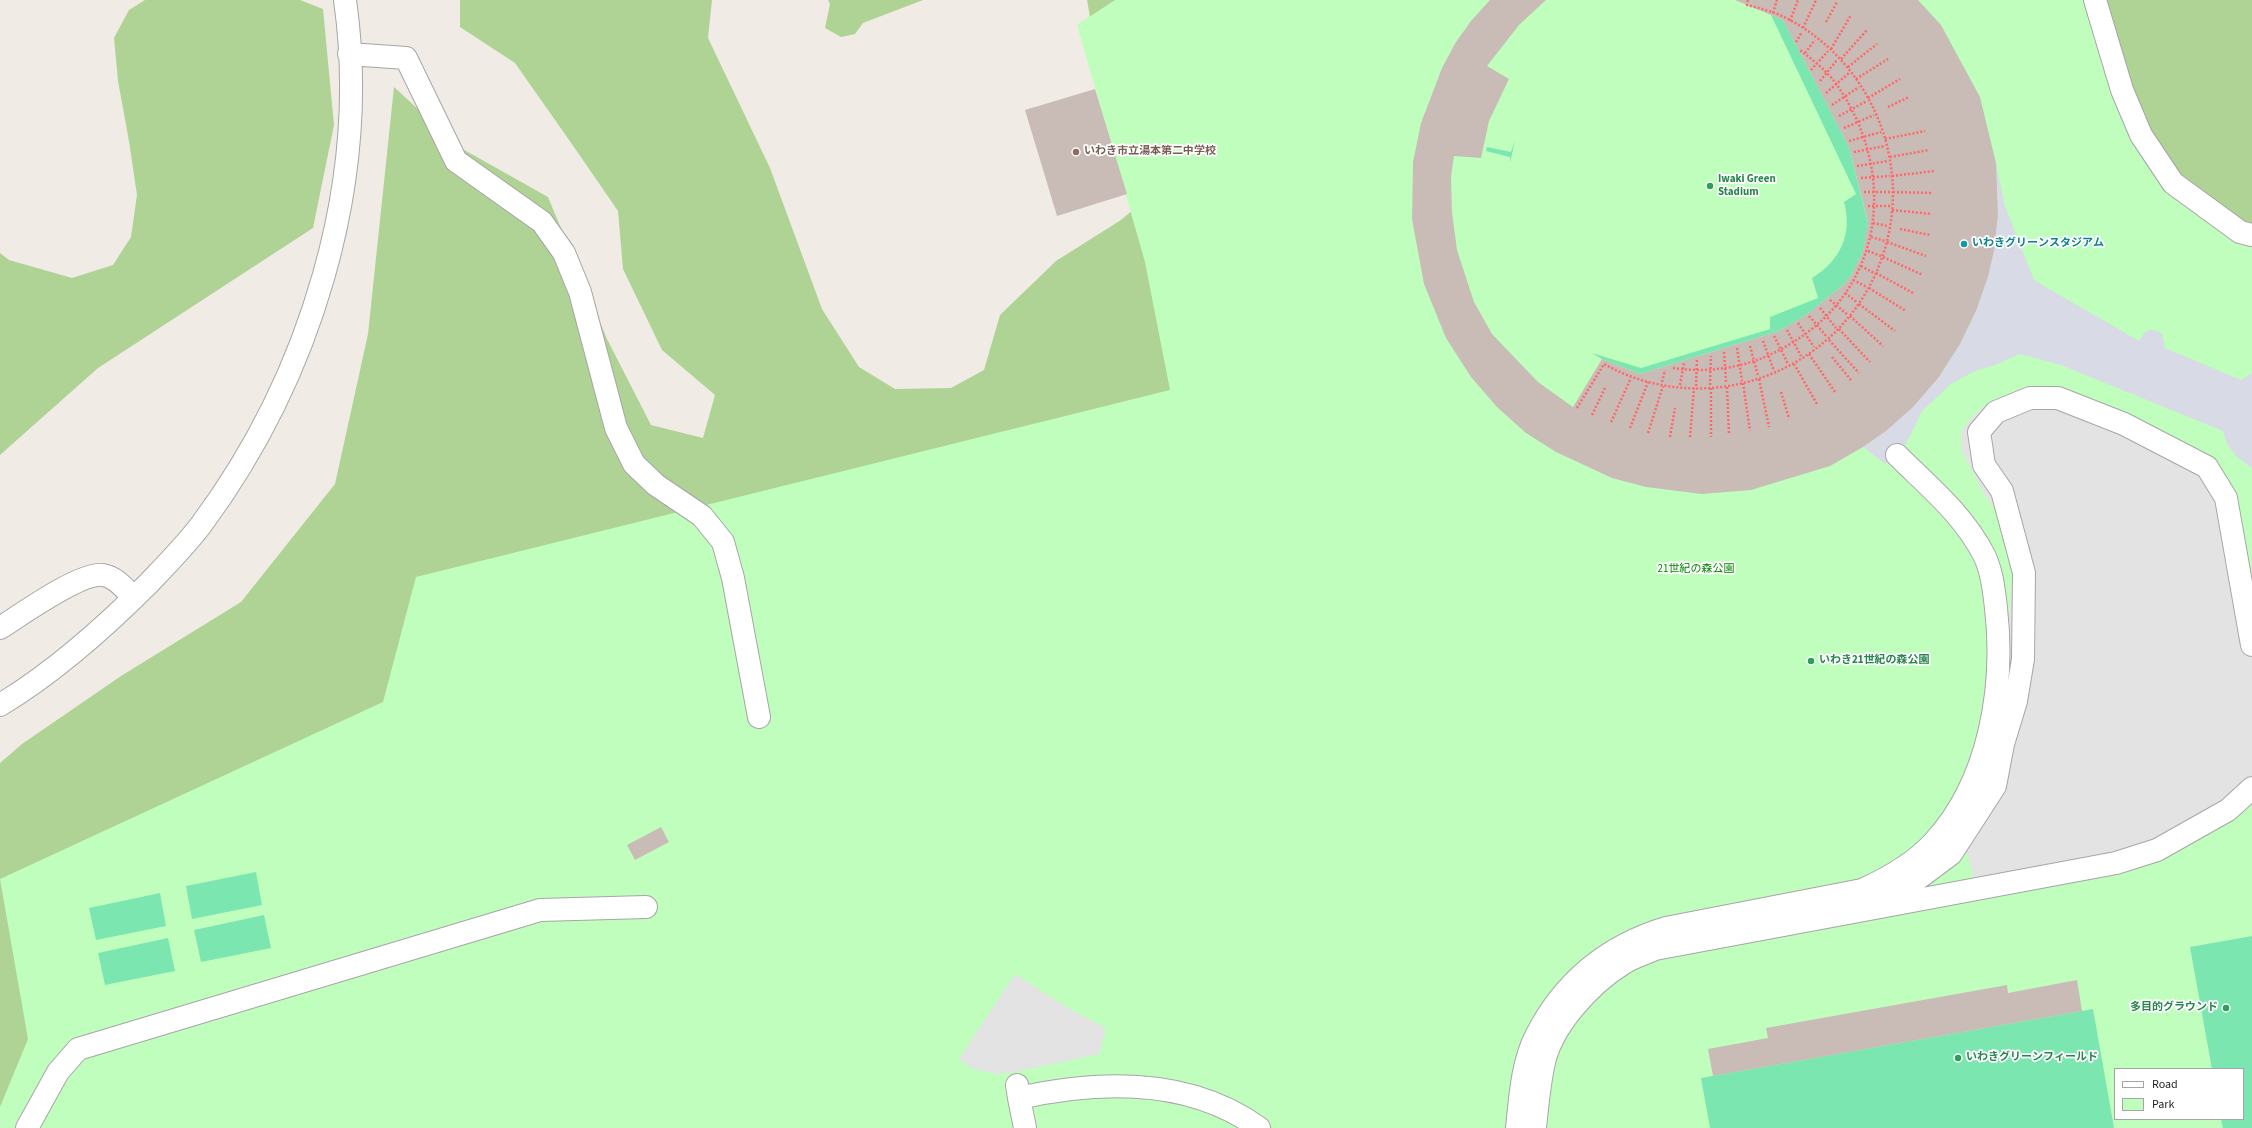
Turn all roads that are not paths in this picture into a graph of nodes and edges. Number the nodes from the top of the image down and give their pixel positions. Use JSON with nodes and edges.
{"nodes":[{"id":1,"x":345,"y":0,"type":"edge"},
{"id":2,"x":2095,"y":0,"type":"edge"},
{"id":3,"x":349,"y":54,"type":"junction"},
{"id":4,"x":2252,"y":235,"type":"edge"},
{"id":5,"x":1897,"y":455,"type":"dead end"},
{"id":6,"x":2246,"y":582,"type":"edge"},
{"id":7,"x":134,"y":598,"type":"junction"},
{"id":8,"x":0,"y":628,"type":"edge"},
{"id":9,"x":2252,"y":645,"type":"edge"},
{"id":10,"x":0,"y":705,"type":"edge"},
{"id":11,"x":759,"y":717,"type":"dead end"},
{"id":12,"x":2252,"y":788,"type":"edge"},
{"id":13,"x":646,"y":907,"type":"dead end"},
{"id":14,"x":1843,"y":912,"type":"junction"},
{"id":15,"x":27,"y":1128,"type":"edge"},
{"id":16,"x":1025,"y":1128,"type":"edge"},
{"id":17,"x":1259,"y":1128,"type":"edge"},
{"id":18,"x":1517,"y":1128,"type":"edge"},
{"id":19,"x":1535,"y":1128,"type":"edge"}],
"edges":[{"from":1,"to":3,"type":"street"},
{"from":2,"to":4,"type":"street"},
{"from":3,"to":7,"type":"street"},
{"from":3,"to":11,"type":"street"},
{"from":5,"to":18,"type":"street"},
{"from":6,"to":9,"type":"street"},
{"from":6,"to":14,"type":"street"},
{"from":7,"to":8,"type":"street"},
{"from":7,"to":10,"type":"street"},
{"from":12,"to":14,"type":"street"},
{"from":13,"to":15,"type":"street"},
{"from":14,"to":19,"type":"street"},
{"from":16,"to":17,"type":"street"}]}
